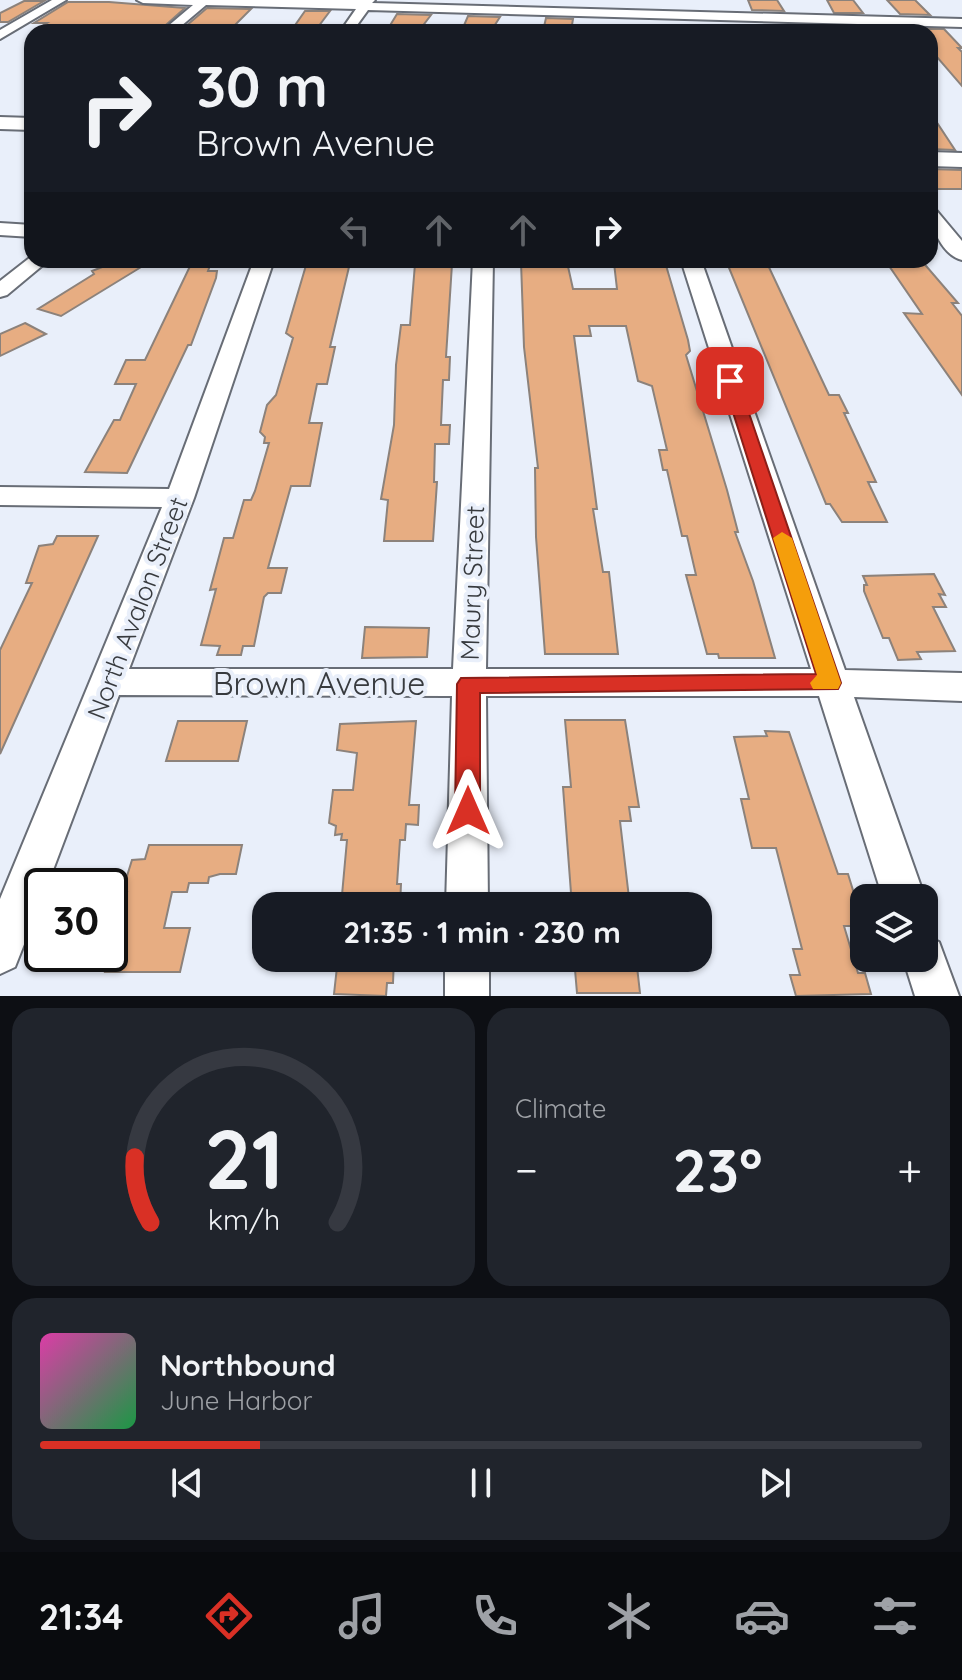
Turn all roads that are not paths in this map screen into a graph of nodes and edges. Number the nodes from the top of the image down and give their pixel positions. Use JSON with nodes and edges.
{"nodes":[{"id":1,"x":60,"y":0,"type":"edge"},
{"id":2,"x":143,"y":0,"type":"edge"},
{"id":3,"x":663,"y":0,"type":"edge"},
{"id":4,"x":798,"y":0,"type":"edge"},
{"id":5,"x":204,"y":1,"type":"edge"},
{"id":6,"x":366,"y":3,"type":"edge"},
{"id":7,"x":942,"y":8,"type":"dead end"},
{"id":8,"x":519,"y":11,"type":"edge"},
{"id":9,"x":666,"y":15,"type":"junction"},
{"id":10,"x":808,"y":19,"type":"junction"},
{"id":11,"x":177,"y":24,"type":"edge"},
{"id":12,"x":352,"y":24,"type":"edge"},
{"id":13,"x":667,"y":24,"type":"edge"},
{"id":14,"x":811,"y":24,"type":"edge"},
{"id":15,"x":960,"y":24,"type":"edge"},
{"id":16,"x":0,"y":35,"type":"edge"},
{"id":17,"x":0,"y":123,"type":"edge"},
{"id":18,"x":24,"y":124,"type":"edge"},
{"id":19,"x":938,"y":159,"type":"edge"},
{"id":20,"x":962,"y":160,"type":"edge"},
{"id":21,"x":938,"y":224,"type":"edge"},
{"id":22,"x":0,"y":229,"type":"edge"},
{"id":23,"x":24,"y":230,"type":"edge"},
{"id":24,"x":962,"y":254,"type":"edge"},
{"id":25,"x":29,"y":268,"type":"edge"},
{"id":26,"x":261,"y":268,"type":"edge"},
{"id":27,"x":483,"y":268,"type":"edge"},
{"id":28,"x":694,"y":268,"type":"edge"},
{"id":29,"x":0,"y":291,"type":"edge"},
{"id":30,"x":0,"y":496,"type":"edge"},
{"id":31,"x":180,"y":498,"type":"junction"},
{"id":32,"x":109,"y":682,"type":"junction"},
{"id":33,"x":830,"y":683,"type":"junction"},
{"id":34,"x":469,"y":684,"type":"junction"},
{"id":35,"x":962,"y":687,"type":"edge"},
{"id":36,"x":899,"y":884,"type":"edge"},
{"id":37,"x":467,"y":892,"type":"edge"},
{"id":38,"x":0,"y":952,"type":"edge"},
{"id":39,"x":467,"y":972,"type":"edge"},
{"id":40,"x":929,"y":972,"type":"edge"},
{"id":41,"x":467,"y":996,"type":"edge"},
{"id":42,"x":937,"y":996,"type":"edge"}],
"edges":[{"from":1,"to":16,"type":"street"},
{"from":2,"to":5,"type":"street"},
{"from":3,"to":9,"type":"street"},
{"from":4,"to":10,"type":"street"},
{"from":5,"to":6,"type":"street"},
{"from":5,"to":11,"type":"street"},
{"from":6,"to":8,"type":"street"},
{"from":6,"to":12,"type":"street"},
{"from":7,"to":15,"type":"street"},
{"from":8,"to":9,"type":"street"},
{"from":9,"to":10,"type":"street"},
{"from":9,"to":13,"type":"street"},
{"from":10,"to":14,"type":"street"},
{"from":10,"to":15,"type":"street"},
{"from":17,"to":18,"type":"street"},
{"from":19,"to":20,"type":"street"},
{"from":21,"to":24,"type":"street"},
{"from":22,"to":23,"type":"street"},
{"from":25,"to":29,"type":"street"},
{"from":26,"to":31,"type":"street","name":"North Avalon Street"},
{"from":27,"to":34,"type":"street","name":"Maury Street"},
{"from":28,"to":33,"type":"street"},
{"from":30,"to":31,"type":"street"},
{"from":31,"to":32,"type":"street","name":"North Avalon Street"},
{"from":32,"to":34,"type":"street","name":"Brown Avenue"},
{"from":32,"to":38,"type":"street","name":"North Avalon Street"},
{"from":33,"to":34,"type":"street","name":"Brown Avenue"},
{"from":33,"to":35,"type":"street","name":"Brown Avenue"},
{"from":33,"to":36,"type":"street"},
{"from":34,"to":37,"type":"street","name":"Maury Street"},
{"from":39,"to":41,"type":"street"},
{"from":40,"to":42,"type":"street"}]}
